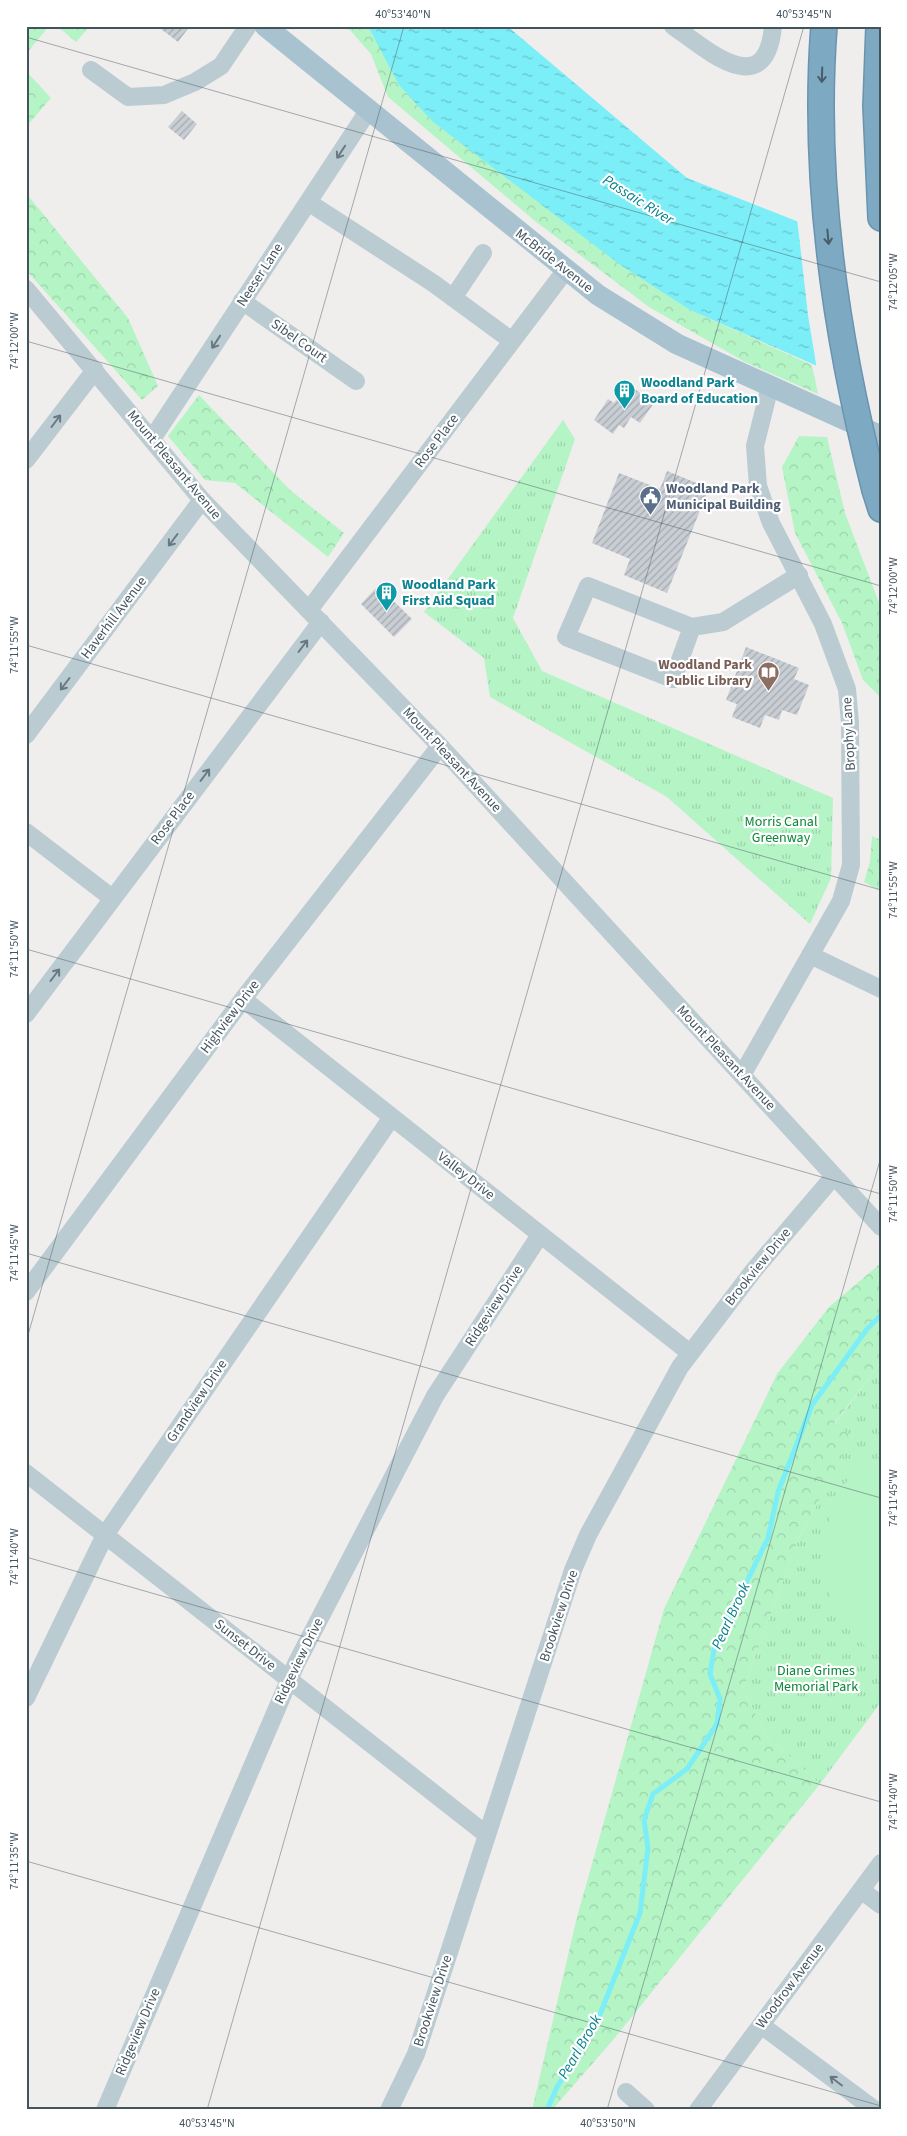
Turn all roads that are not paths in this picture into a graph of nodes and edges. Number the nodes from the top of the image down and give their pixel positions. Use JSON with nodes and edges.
{"nodes":[{"id":1,"x":248,"y":26,"type":"edge"},
{"id":2,"x":265,"y":26,"type":"edge"},
{"id":3,"x":673,"y":26,"type":"edge"},
{"id":4,"x":773,"y":26,"type":"edge"},
{"id":5,"x":824,"y":26,"type":"edge"},
{"id":6,"x":879,"y":26,"type":"edge"},
{"id":7,"x":91,"y":70,"type":"dead end"},
{"id":8,"x":368,"y":111,"type":"junction"},
{"id":9,"x":308,"y":202,"type":"junction"},
{"id":10,"x":881,"y":218,"type":"edge"},
{"id":11,"x":484,"y":254,"type":"dead end"},
{"id":12,"x":565,"y":271,"type":"junction"},
{"id":13,"x":26,"y":289,"type":"edge"},
{"id":14,"x":453,"y":298,"type":"junction"},
{"id":15,"x":242,"y":301,"type":"junction"},
{"id":16,"x":512,"y":341,"type":"junction"},
{"id":17,"x":95,"y":370,"type":"junction"},
{"id":18,"x":356,"y":381,"type":"dead end"},
{"id":19,"x":770,"y":386,"type":"junction"},
{"id":20,"x":881,"y":436,"type":"edge"},
{"id":21,"x":152,"y":439,"type":"junction"},
{"id":22,"x":26,"y":460,"type":"edge"},
{"id":23,"x":202,"y":500,"type":"junction"},
{"id":24,"x":878,"y":500,"type":"edge"},
{"id":25,"x":799,"y":575,"type":"junction"},
{"id":26,"x":315,"y":616,"type":"junction"},
{"id":27,"x":692,"y":627,"type":"junction"},
{"id":28,"x":26,"y":735,"type":"edge"},
{"id":29,"x":440,"y":746,"type":"junction"},
{"id":30,"x":26,"y":832,"type":"edge"},
{"id":31,"x":112,"y":898,"type":"junction"},
{"id":32,"x":810,"y":955,"type":"junction"},
{"id":33,"x":881,"y":989,"type":"edge"},
{"id":34,"x":243,"y":999,"type":"junction"},
{"id":35,"x":26,"y":1014,"type":"edge"},
{"id":36,"x":742,"y":1076,"type":"junction"},
{"id":37,"x":392,"y":1118,"type":"junction"},
{"id":38,"x":834,"y":1176,"type":"junction"},
{"id":39,"x":881,"y":1227,"type":"edge"},
{"id":40,"x":540,"y":1235,"type":"junction"},
{"id":41,"x":26,"y":1292,"type":"edge"},
{"id":42,"x":690,"y":1353,"type":"junction"},
{"id":43,"x":26,"y":1473,"type":"edge"},
{"id":44,"x":105,"y":1535,"type":"junction"},
{"id":45,"x":289,"y":1680,"type":"junction"},
{"id":46,"x":26,"y":1698,"type":"edge"},
{"id":47,"x":487,"y":1835,"type":"junction"},
{"id":48,"x":881,"y":1862,"type":"edge"},
{"id":49,"x":861,"y":1890,"type":"junction"},
{"id":50,"x":881,"y":1905,"type":"edge"},
{"id":51,"x":761,"y":2025,"type":"junction"},
{"id":52,"x":626,"y":2092,"type":"dead end"},
{"id":53,"x":105,"y":2110,"type":"edge"},
{"id":54,"x":389,"y":2110,"type":"edge"},
{"id":55,"x":646,"y":2110,"type":"edge"},
{"id":56,"x":698,"y":2110,"type":"edge"},
{"id":57,"x":875,"y":2110,"type":"edge"}],
"edges":[{"from":1,"to":7,"type":"street"},
{"from":2,"to":8,"type":"main road","name":"McBride Avenue"},
{"from":3,"to":4,"type":"street"},
{"from":5,"to":24,"type":"highway","one_way":true,"bridge":true},
{"from":6,"to":10,"type":"highway"},
{"from":8,"to":9,"type":"street","name":"Neeser Lane","one_way":true},
{"from":8,"to":12,"type":"main road","name":"McBride Avenue"},
{"from":9,"to":14,"type":"street"},
{"from":9,"to":15,"type":"street","name":"Neeser Lane"},
{"from":11,"to":14,"type":"street"},
{"from":12,"to":16,"type":"street","name":"Rose Place"},
{"from":12,"to":19,"type":"main road","name":"McBride Avenue"},
{"from":13,"to":17,"type":"street","name":"Mount Pleasant Avenue"},
{"from":14,"to":16,"type":"street"},
{"from":15,"to":18,"type":"street","name":"Sibel Court"},
{"from":15,"to":21,"type":"street","name":"Neeser Lane","one_way":true},
{"from":16,"to":26,"type":"street","name":"Rose Place"},
{"from":17,"to":21,"type":"street","name":"Mount Pleasant Avenue"},
{"from":22,"to":17,"type":"street","one_way":true},
{"from":19,"to":20,"type":"main road","name":"McBride Avenue"},
{"from":19,"to":25,"type":"street","name":"Brophy Lane"},
{"from":21,"to":23,"type":"street","name":"Mount Pleasant Avenue"},
{"from":23,"to":26,"type":"street","name":"Mount Pleasant Avenue"},
{"from":23,"to":28,"type":"street","name":"Haverhill Avenue","one_way":true},
{"from":25,"to":27,"type":"street"},
{"from":25,"to":32,"type":"street","name":"Brophy Lane"},
{"from":26,"to":29,"type":"street","name":"Mount Pleasant Avenue"},
{"from":31,"to":26,"type":"street","name":"Rose Place","one_way":true},
{"from":27,"to":27,"type":"street"},
{"from":29,"to":34,"type":"street","name":"Highview Drive"},
{"from":29,"to":36,"type":"street","name":"Mount Pleasant Avenue"},
{"from":30,"to":31,"type":"street"},
{"from":35,"to":31,"type":"street","name":"Rose Place","one_way":true},
{"from":32,"to":33,"type":"street"},
{"from":32,"to":36,"type":"street","name":"Brophy Lane"},
{"from":34,"to":37,"type":"street","name":"Valley Drive"},
{"from":34,"to":41,"type":"street","name":"Highview Drive"},
{"from":36,"to":38,"type":"street","name":"Mount Pleasant Avenue"},
{"from":37,"to":40,"type":"street","name":"Valley Drive"},
{"from":37,"to":44,"type":"street","name":"Grandview Drive"},
{"from":38,"to":39,"type":"street","name":"Mount Pleasant Avenue"},
{"from":38,"to":42,"type":"street","name":"Brookview Drive"},
{"from":40,"to":42,"type":"street","name":"Valley Drive"},
{"from":40,"to":45,"type":"street","name":"Ridgeview Drive"},
{"from":42,"to":47,"type":"street","name":"Brookview Drive"},
{"from":43,"to":44,"type":"street","name":"Sunset Drive"},
{"from":44,"to":45,"type":"street","name":"Sunset Drive"},
{"from":44,"to":46,"type":"street","name":"Grandview Drive"},
{"from":45,"to":47,"type":"street","name":"Sunset Drive"},
{"from":45,"to":53,"type":"street","name":"Ridgeview Drive"},
{"from":47,"to":54,"type":"street","name":"Brookview Drive"},
{"from":48,"to":49,"type":"street","name":"Woodrow Avenue"},
{"from":49,"to":50,"type":"street"},
{"from":49,"to":51,"type":"street","name":"Woodrow Avenue"},
{"from":51,"to":56,"type":"street","name":"Woodrow Avenue"},
{"from":57,"to":51,"type":"street","one_way":true},
{"from":52,"to":55,"type":"street"}]}
